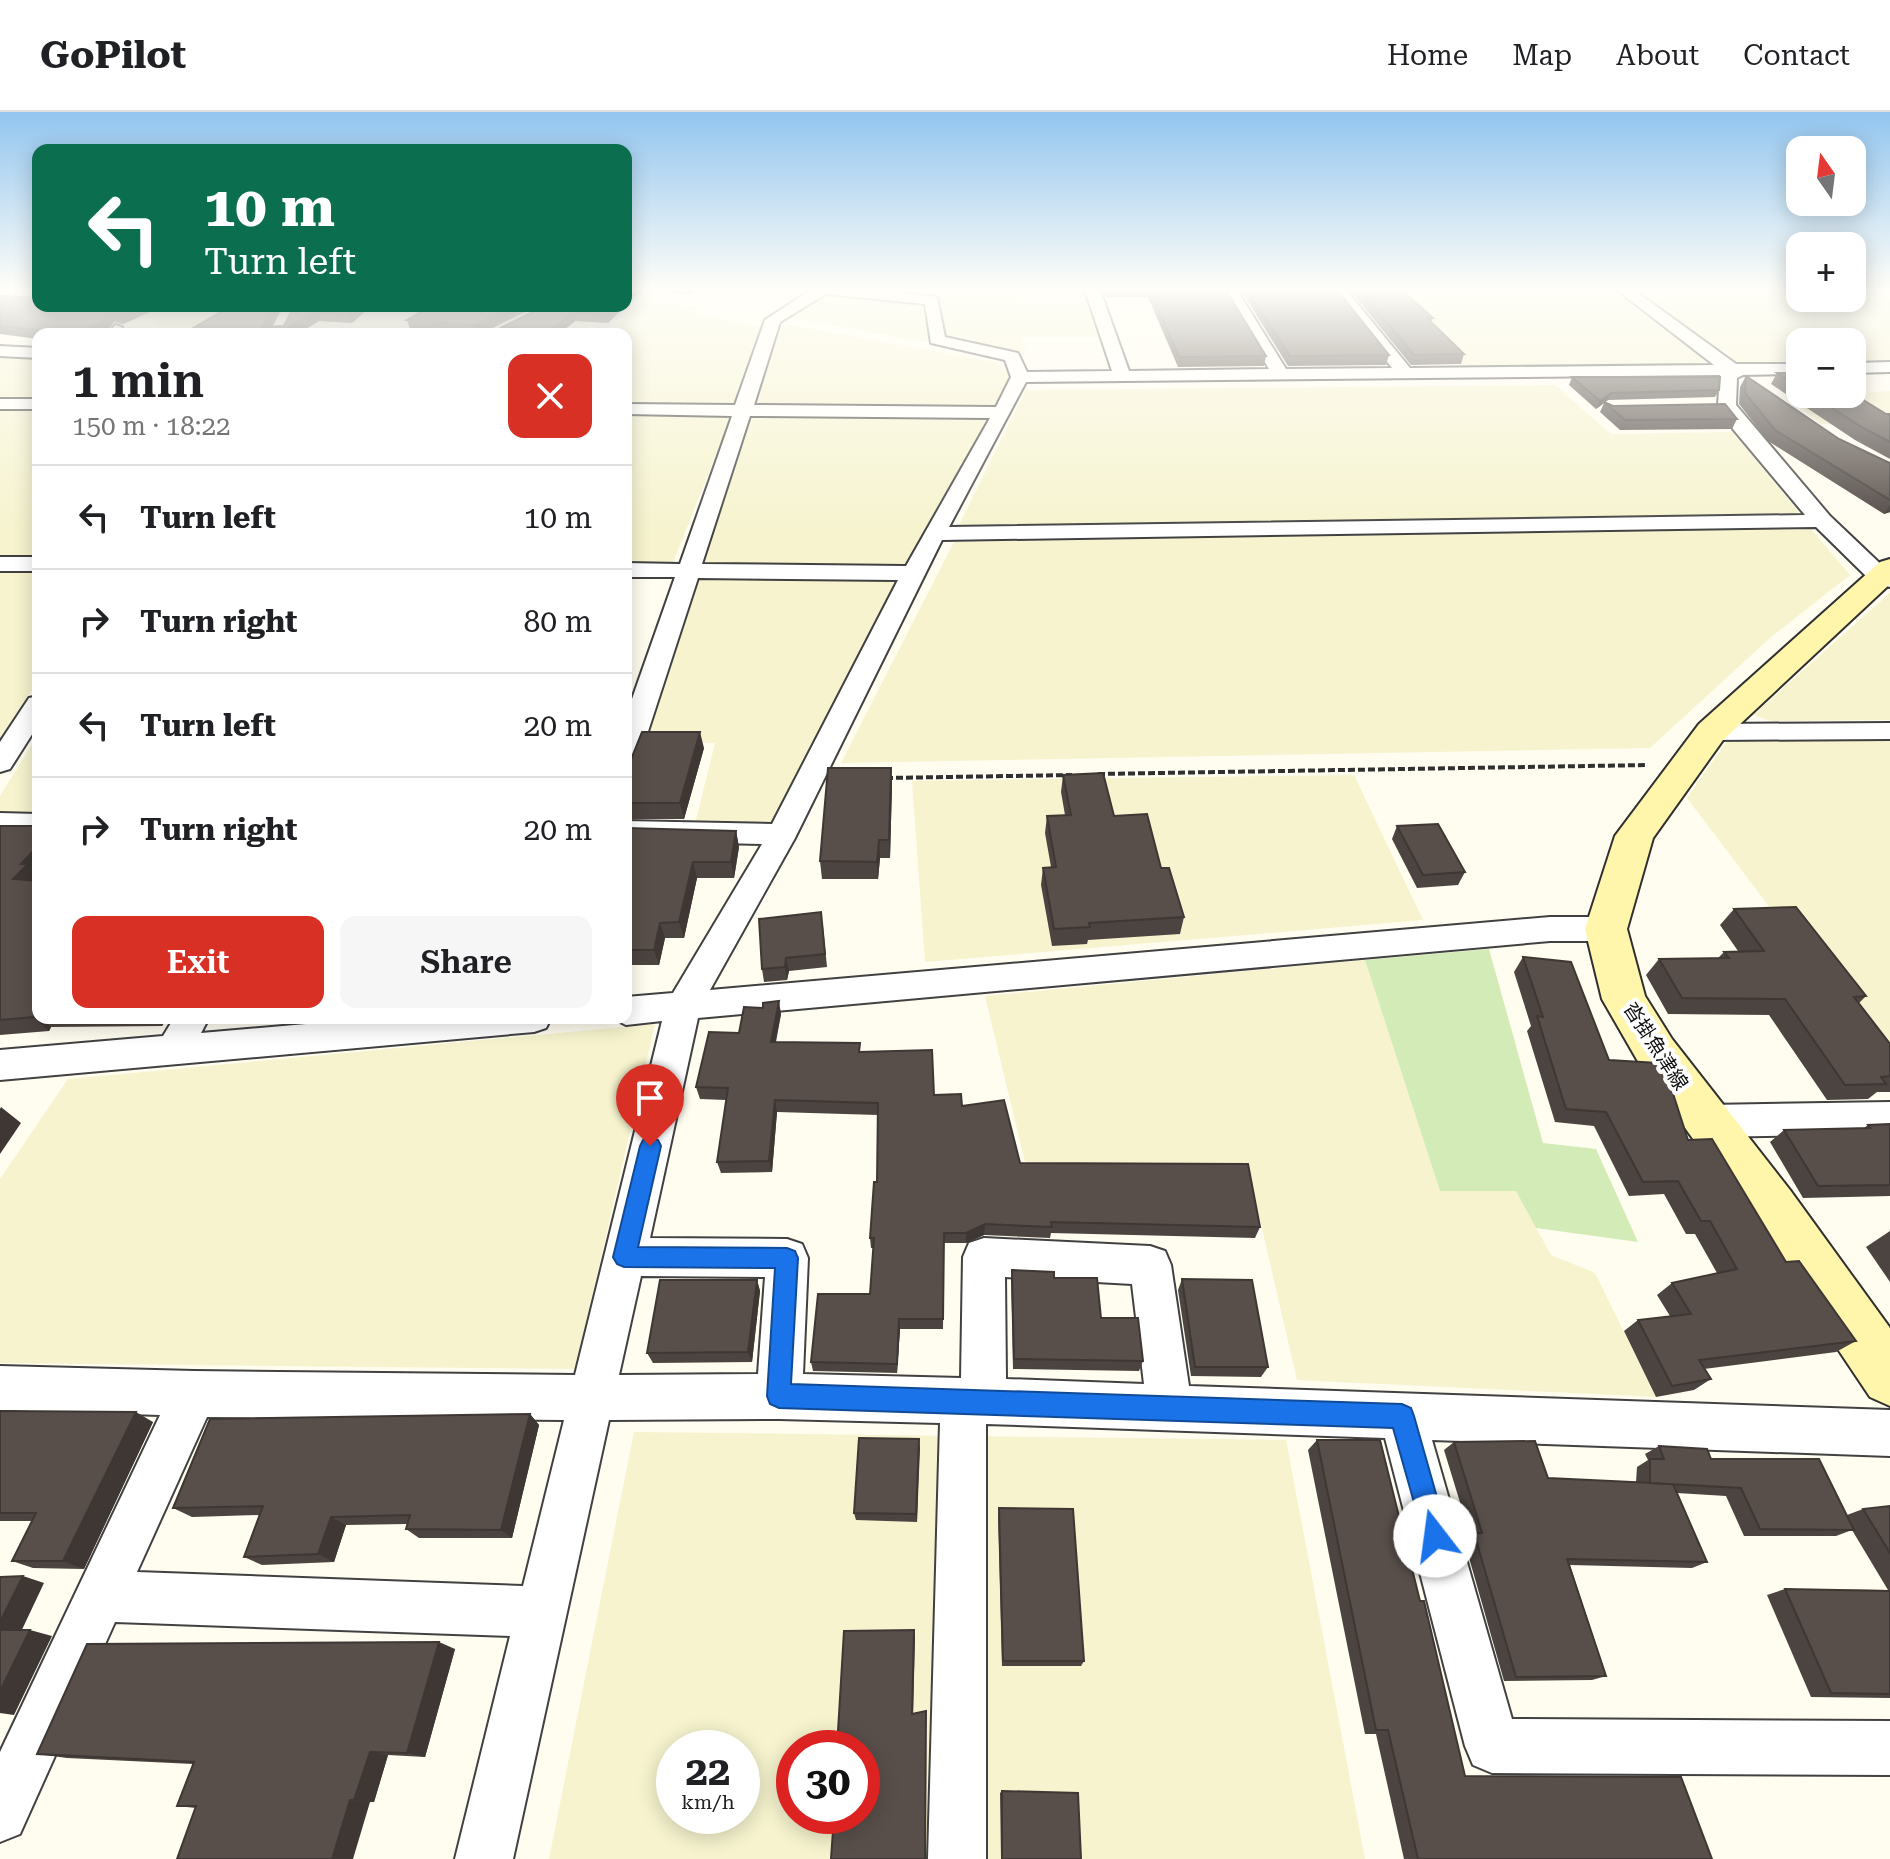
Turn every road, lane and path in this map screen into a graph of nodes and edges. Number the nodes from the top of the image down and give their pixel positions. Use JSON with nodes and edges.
{"nodes":[{"id":1,"x":756,"y":372,"type":"edge"},
{"id":2,"x":1018,"y":372,"type":"edge"},
{"id":3,"x":1121,"y":372,"type":"edge"},
{"id":4,"x":1279,"y":372,"type":"edge"},
{"id":5,"x":1404,"y":372,"type":"edge"},
{"id":6,"x":1606,"y":372,"type":"edge"},
{"id":7,"x":1729,"y":372,"type":"edge"},
{"id":8,"x":1732,"y":372,"type":"edge"},
{"id":9,"x":1406,"y":374,"type":"junction"},
{"id":10,"x":1282,"y":376,"type":"junction"},
{"id":11,"x":1020,"y":377,"type":"junction"},
{"id":12,"x":1123,"y":377,"type":"junction"},
{"id":13,"x":1767,"y":391,"type":"edge"},
{"id":14,"x":0,"y":404,"type":"edge"},
{"id":15,"x":32,"y":404,"type":"edge"},
{"id":16,"x":632,"y":409,"type":"edge"},
{"id":17,"x":743,"y":411,"type":"junction"},
{"id":18,"x":1002,"y":413,"type":"junction"},
{"id":19,"x":1822,"y":521,"type":"junction"},
{"id":20,"x":936,"y":534,"type":"junction"},
{"id":21,"x":0,"y":564,"type":"edge"},
{"id":22,"x":32,"y":564,"type":"edge"},
{"id":23,"x":632,"y":570,"type":"edge"},
{"id":24,"x":687,"y":571,"type":"junction"},
{"id":25,"x":913,"y":573,"type":"junction"},
{"id":26,"x":1887,"y":575,"type":"edge"},
{"id":27,"x":32,"y":713,"type":"edge"},
{"id":28,"x":1890,"y":731,"type":"edge"},
{"id":29,"x":1711,"y":732,"type":"junction"},
{"id":30,"x":632,"y":738,"type":"edge"},
{"id":31,"x":0,"y":763,"type":"edge"},
{"id":32,"x":1687,"y":764,"type":"junction"},
{"id":33,"x":1096,"y":774,"type":"edge"},
{"id":34,"x":1080,"y":775,"type":"edge"},
{"id":35,"x":873,"y":778,"type":"edge"},
{"id":36,"x":0,"y":823,"type":"edge"},
{"id":37,"x":32,"y":824,"type":"edge"},
{"id":38,"x":632,"y":831,"type":"edge"},
{"id":39,"x":781,"y":834,"type":"junction"},
{"id":40,"x":1606,"y":929,"type":"junction"},
{"id":41,"x":683,"y":1007,"type":"junction"},
{"id":42,"x":632,"y":1011,"type":"edge"},
{"id":43,"x":188,"y":1024,"type":"edge"},
{"id":44,"x":466,"y":1024,"type":"edge"},
{"id":45,"x":173,"y":1050,"type":"junction"},
{"id":46,"x":0,"y":1065,"type":"edge"},
{"id":47,"x":1890,"y":1118,"type":"edge"},
{"id":48,"x":1708,"y":1121,"type":"junction"},
{"id":49,"x":624,"y":1257,"type":"junction"},
{"id":50,"x":1890,"y":1377,"type":"edge"},
{"id":51,"x":0,"y":1388,"type":"edge"},
{"id":52,"x":194,"y":1394,"type":"junction"},
{"id":53,"x":779,"y":1396,"type":"junction"},
{"id":54,"x":591,"y":1398,"type":"junction"},
{"id":55,"x":973,"y":1402,"type":"junction"},
{"id":56,"x":1170,"y":1407,"type":"junction"},
{"id":57,"x":1402,"y":1416,"type":"junction"},
{"id":58,"x":1890,"y":1433,"type":"edge"},
{"id":59,"x":100,"y":1596,"type":"junction"},
{"id":60,"x":542,"y":1612,"type":"junction"},
{"id":61,"x":1890,"y":1748,"type":"edge"},
{"id":62,"x":0,"y":1814,"type":"edge"},
{"id":63,"x":484,"y":1859,"type":"edge"},
{"id":64,"x":957,"y":1859,"type":"edge"}],
"edges":[{"from":1,"to":17,"type":"street"},
{"from":2,"to":11,"type":"street"},
{"from":3,"to":12,"type":"street"},
{"from":4,"to":10,"type":"street"},
{"from":5,"to":9,"type":"street"},
{"from":6,"to":9,"type":"street"},
{"from":7,"to":19,"type":"street"},
{"from":8,"to":13,"type":"street"},
{"from":9,"to":10,"type":"street"},
{"from":10,"to":12,"type":"street"},
{"from":11,"to":12,"type":"street"},
{"from":11,"to":18,"type":"street"},
{"from":14,"to":15,"type":"street"},
{"from":16,"to":17,"type":"street"},
{"from":17,"to":18,"type":"street"},
{"from":17,"to":24,"type":"street"},
{"from":18,"to":20,"type":"street"},
{"from":19,"to":20,"type":"street"},
{"from":19,"to":26,"type":"street"},
{"from":20,"to":25,"type":"street"},
{"from":21,"to":22,"type":"street"},
{"from":23,"to":24,"type":"street"},
{"from":24,"to":25,"type":"street"},
{"from":24,"to":30,"type":"street"},
{"from":25,"to":39,"type":"street"},
{"from":26,"to":29,"type":"main road"},
{"from":27,"to":31,"type":"street"},
{"from":28,"to":29,"type":"street"},
{"from":29,"to":32,"type":"main road"},
{"from":32,"to":33,"type":"path"},
{"from":32,"to":40,"type":"main road"},
{"from":34,"to":35,"type":"path"},
{"from":36,"to":37,"type":"street"},
{"from":38,"to":39,"type":"street"},
{"from":39,"to":41,"type":"street"},
{"from":40,"to":41,"type":"street"},
{"from":40,"to":48,"type":"main road","name":"沓掛魚津線"},
{"from":41,"to":42,"type":"street"},
{"from":41,"to":49,"type":"street"},
{"from":43,"to":45,"type":"street"},
{"from":44,"to":45,"type":"street"},
{"from":45,"to":46,"type":"street"},
{"from":47,"to":48,"type":"street"},
{"from":48,"to":50,"type":"main road","name":"沓掛魚津線"},
{"from":49,"to":53,"type":"street"},
{"from":49,"to":54,"type":"street"},
{"from":51,"to":52,"type":"street"},
{"from":52,"to":54,"type":"street"},
{"from":52,"to":59,"type":"street"},
{"from":53,"to":54,"type":"street"},
{"from":53,"to":55,"type":"street"},
{"from":54,"to":60,"type":"street"},
{"from":55,"to":56,"type":"street"},
{"from":55,"to":56,"type":"street"},
{"from":55,"to":64,"type":"street"},
{"from":56,"to":57,"type":"street"},
{"from":57,"to":58,"type":"street"},
{"from":57,"to":61,"type":"street"},
{"from":59,"to":60,"type":"street"},
{"from":59,"to":62,"type":"street"},
{"from":60,"to":63,"type":"street"}]}
